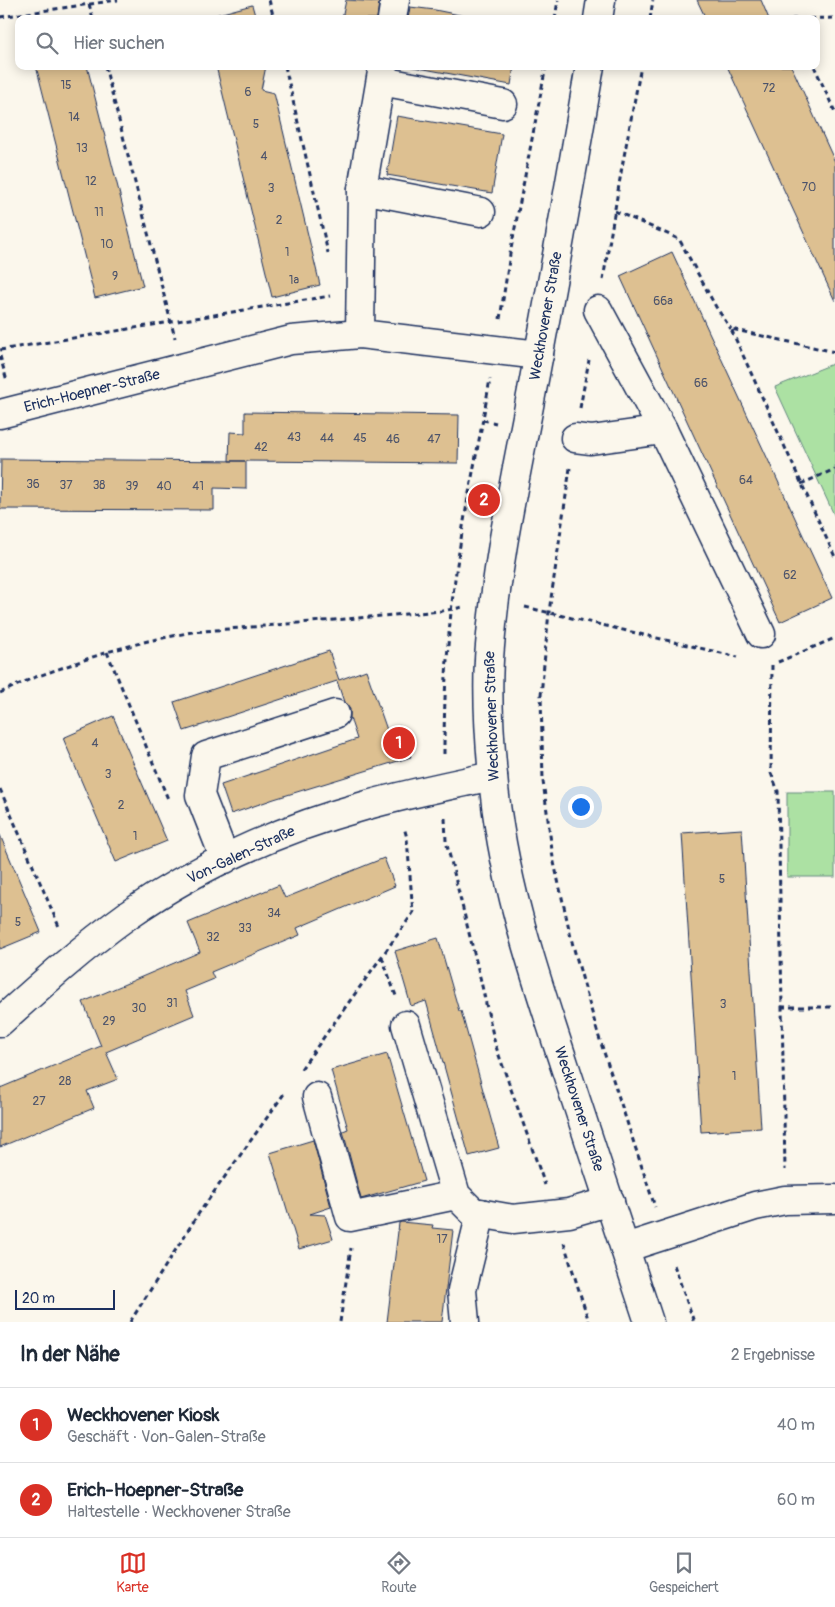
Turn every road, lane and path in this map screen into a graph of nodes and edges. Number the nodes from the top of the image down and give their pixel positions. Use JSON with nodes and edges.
{"nodes":[{"id":1,"x":118,"y":0,"type":"edge"},
{"id":2,"x":269,"y":0,"type":"edge"},
{"id":3,"x":395,"y":0,"type":"edge"},
{"id":4,"x":558,"y":0,"type":"edge"},
{"id":5,"x":601,"y":0,"type":"edge"},
{"id":6,"x":653,"y":0,"type":"edge"},
{"id":7,"x":89,"y":4,"type":"junction"},
{"id":8,"x":92,"y":15,"type":"edge"},
{"id":9,"x":273,"y":15,"type":"edge"},
{"id":10,"x":393,"y":15,"type":"edge"},
{"id":11,"x":556,"y":15,"type":"edge"},
{"id":12,"x":599,"y":15,"type":"edge"},
{"id":13,"x":651,"y":15,"type":"edge"},
{"id":14,"x":0,"y":17,"type":"edge"},
{"id":15,"x":820,"y":18,"type":"edge"},
{"id":16,"x":835,"y":18,"type":"edge"},
{"id":17,"x":106,"y":70,"type":"edge"},
{"id":18,"x":286,"y":70,"type":"edge"},
{"id":19,"x":589,"y":70,"type":"edge"},
{"id":20,"x":640,"y":70,"type":"edge"},
{"id":21,"x":816,"y":70,"type":"edge"},
{"id":22,"x":382,"y":74,"type":"edge"},
{"id":23,"x":503,"y":104,"type":"dead end"},
{"id":24,"x":835,"y":112,"type":"edge"},
{"id":25,"x":362,"y":189,"type":"junction"},
{"id":26,"x":615,"y":211,"type":"junction"},
{"id":27,"x":482,"y":212,"type":"dead end"},
{"id":28,"x":328,"y":255,"type":"dead end"},
{"id":29,"x":598,"y":310,"type":"junction"},
{"id":30,"x":170,"y":322,"type":"junction"},
{"id":31,"x":731,"y":329,"type":"junction"},
{"id":32,"x":360,"y":334,"type":"junction"},
{"id":33,"x":0,"y":350,"type":"edge"},
{"id":34,"x":835,"y":352,"type":"edge"},
{"id":35,"x":539,"y":355,"type":"junction"},
{"id":36,"x":182,"y":368,"type":"junction"},
{"id":37,"x":0,"y":414,"type":"edge"},
{"id":38,"x":663,"y":430,"type":"junction"},
{"id":39,"x":575,"y":438,"type":"junction"},
{"id":40,"x":835,"y":469,"type":"edge"},
{"id":41,"x":802,"y":484,"type":"junction"},
{"id":42,"x":835,"y":557,"type":"edge"},
{"id":43,"x":494,"y":601,"type":"junction"},
{"id":44,"x":549,"y":612,"type":"junction"},
{"id":45,"x":761,"y":634,"type":"dead end"},
{"id":46,"x":835,"y":638,"type":"edge"},
{"id":47,"x":107,"y":652,"type":"junction"},
{"id":48,"x":742,"y":658,"type":"dead end"},
{"id":49,"x":0,"y":693,"type":"edge"},
{"id":50,"x":335,"y":714,"type":"dead end"},
{"id":51,"x":493,"y":776,"type":"junction"},
{"id":52,"x":0,"y":789,"type":"edge"},
{"id":53,"x":396,"y":798,"type":"junction"},
{"id":54,"x":168,"y":800,"type":"dead end"},
{"id":55,"x":225,"y":859,"type":"junction"},
{"id":56,"x":382,"y":957,"type":"junction"},
{"id":57,"x":72,"y":958,"type":"junction"},
{"id":58,"x":782,"y":1007,"type":"junction"},
{"id":59,"x":835,"y":1008,"type":"edge"},
{"id":60,"x":0,"y":1022,"type":"edge"},
{"id":61,"x":406,"y":1025,"type":"joint"},
{"id":62,"x":296,"y":1077,"type":"dead end"},
{"id":63,"x":290,"y":1085,"type":"dead end"},
{"id":64,"x":317,"y":1097,"type":"dead end"},
{"id":65,"x":456,"y":1195,"type":"junction"},
{"id":66,"x":835,"y":1199,"type":"edge"},
{"id":67,"x":785,"y":1200,"type":"junction"},
{"id":68,"x":610,"y":1201,"type":"junction"},
{"id":69,"x":481,"y":1213,"type":"junction"},
{"id":70,"x":350,"y":1217,"type":"junction"},
{"id":71,"x":664,"y":1235,"type":"junction"},
{"id":72,"x":625,"y":1248,"type":"junction"},
{"id":73,"x":130,"y":1322,"type":"edge"},
{"id":74,"x":340,"y":1322,"type":"edge"},
{"id":75,"x":465,"y":1322,"type":"edge"},
{"id":76,"x":649,"y":1322,"type":"edge"},
{"id":77,"x":694,"y":1322,"type":"edge"}],
"edges":[{"from":1,"to":7,"type":"path"},
{"from":2,"to":9,"type":"path"},
{"from":3,"to":10,"type":"street"},
{"from":4,"to":11,"type":"path"},
{"from":5,"to":12,"type":"street"},
{"from":6,"to":13,"type":"path"},
{"from":7,"to":8,"type":"path"},
{"from":7,"to":14,"type":"path"},
{"from":15,"to":16,"type":"path"},
{"from":17,"to":30,"type":"path"},
{"from":18,"to":28,"type":"path"},
{"from":19,"to":35,"type":"street","name":"Weckhovener Straße"},
{"from":20,"to":26,"type":"path"},
{"from":21,"to":24,"type":"path"},
{"from":22,"to":23,"type":"street"},
{"from":22,"to":25,"type":"street"},
{"from":25,"to":27,"type":"street"},
{"from":25,"to":32,"type":"street"},
{"from":26,"to":29,"type":"path"},
{"from":26,"to":31,"type":"path"},
{"from":29,"to":38,"type":"street"},
{"from":29,"to":39,"type":"path"},
{"from":30,"to":32,"type":"path"},
{"from":30,"to":33,"type":"path"},
{"from":30,"to":36,"type":"path"},
{"from":31,"to":34,"type":"path"},
{"from":31,"to":41,"type":"path"},
{"from":32,"to":35,"type":"street","name":"Erich-Hoepner-Straße"},
{"from":32,"to":36,"type":"street","name":"Erich-Hoepner-Straße"},
{"from":35,"to":43,"type":"street","name":"Weckhovener Straße"},
{"from":36,"to":37,"type":"street","name":"Erich-Hoepner-Straße"},
{"from":38,"to":39,"type":"street"},
{"from":38,"to":45,"type":"street"},
{"from":39,"to":44,"type":"path"},
{"from":40,"to":41,"type":"path"},
{"from":41,"to":42,"type":"path"},
{"from":43,"to":44,"type":"path"},
{"from":43,"to":47,"type":"path"},
{"from":43,"to":51,"type":"street","name":"Weckhovener Straße"},
{"from":44,"to":48,"type":"path"},
{"from":44,"to":71,"type":"path"},
{"from":46,"to":58,"type":"path"},
{"from":47,"to":49,"type":"path"},
{"from":47,"to":54,"type":"path"},
{"from":50,"to":55,"type":"street"},
{"from":51,"to":53,"type":"street","name":"Von-Galen-Straße"},
{"from":51,"to":68,"type":"street","name":"Weckhovener Straße"},
{"from":52,"to":57,"type":"path"},
{"from":53,"to":55,"type":"street","name":"Von-Galen-Straße"},
{"from":53,"to":56,"type":"path"},
{"from":55,"to":57,"type":"street","name":"Von-Galen-Straße"},
{"from":56,"to":61,"type":"path"},
{"from":56,"to":62,"type":"path"},
{"from":57,"to":60,"type":"street","name":"Von-Galen-Straße"},
{"from":58,"to":59,"type":"path"},
{"from":58,"to":67,"type":"path"},
{"from":61,"to":65,"type":"street"},
{"from":63,"to":73,"type":"path"},
{"from":64,"to":70,"type":"street"},
{"from":65,"to":69,"type":"street"},
{"from":65,"to":70,"type":"street"},
{"from":66,"to":67,"type":"street"},
{"from":67,"to":71,"type":"street"},
{"from":68,"to":69,"type":"street"},
{"from":68,"to":72,"type":"street","name":"Weckhovener Straße"},
{"from":69,"to":75,"type":"street"},
{"from":70,"to":74,"type":"path"},
{"from":71,"to":72,"type":"street"},
{"from":71,"to":77,"type":"path"},
{"from":72,"to":76,"type":"street","name":"Weckhovener Straße"}]}
